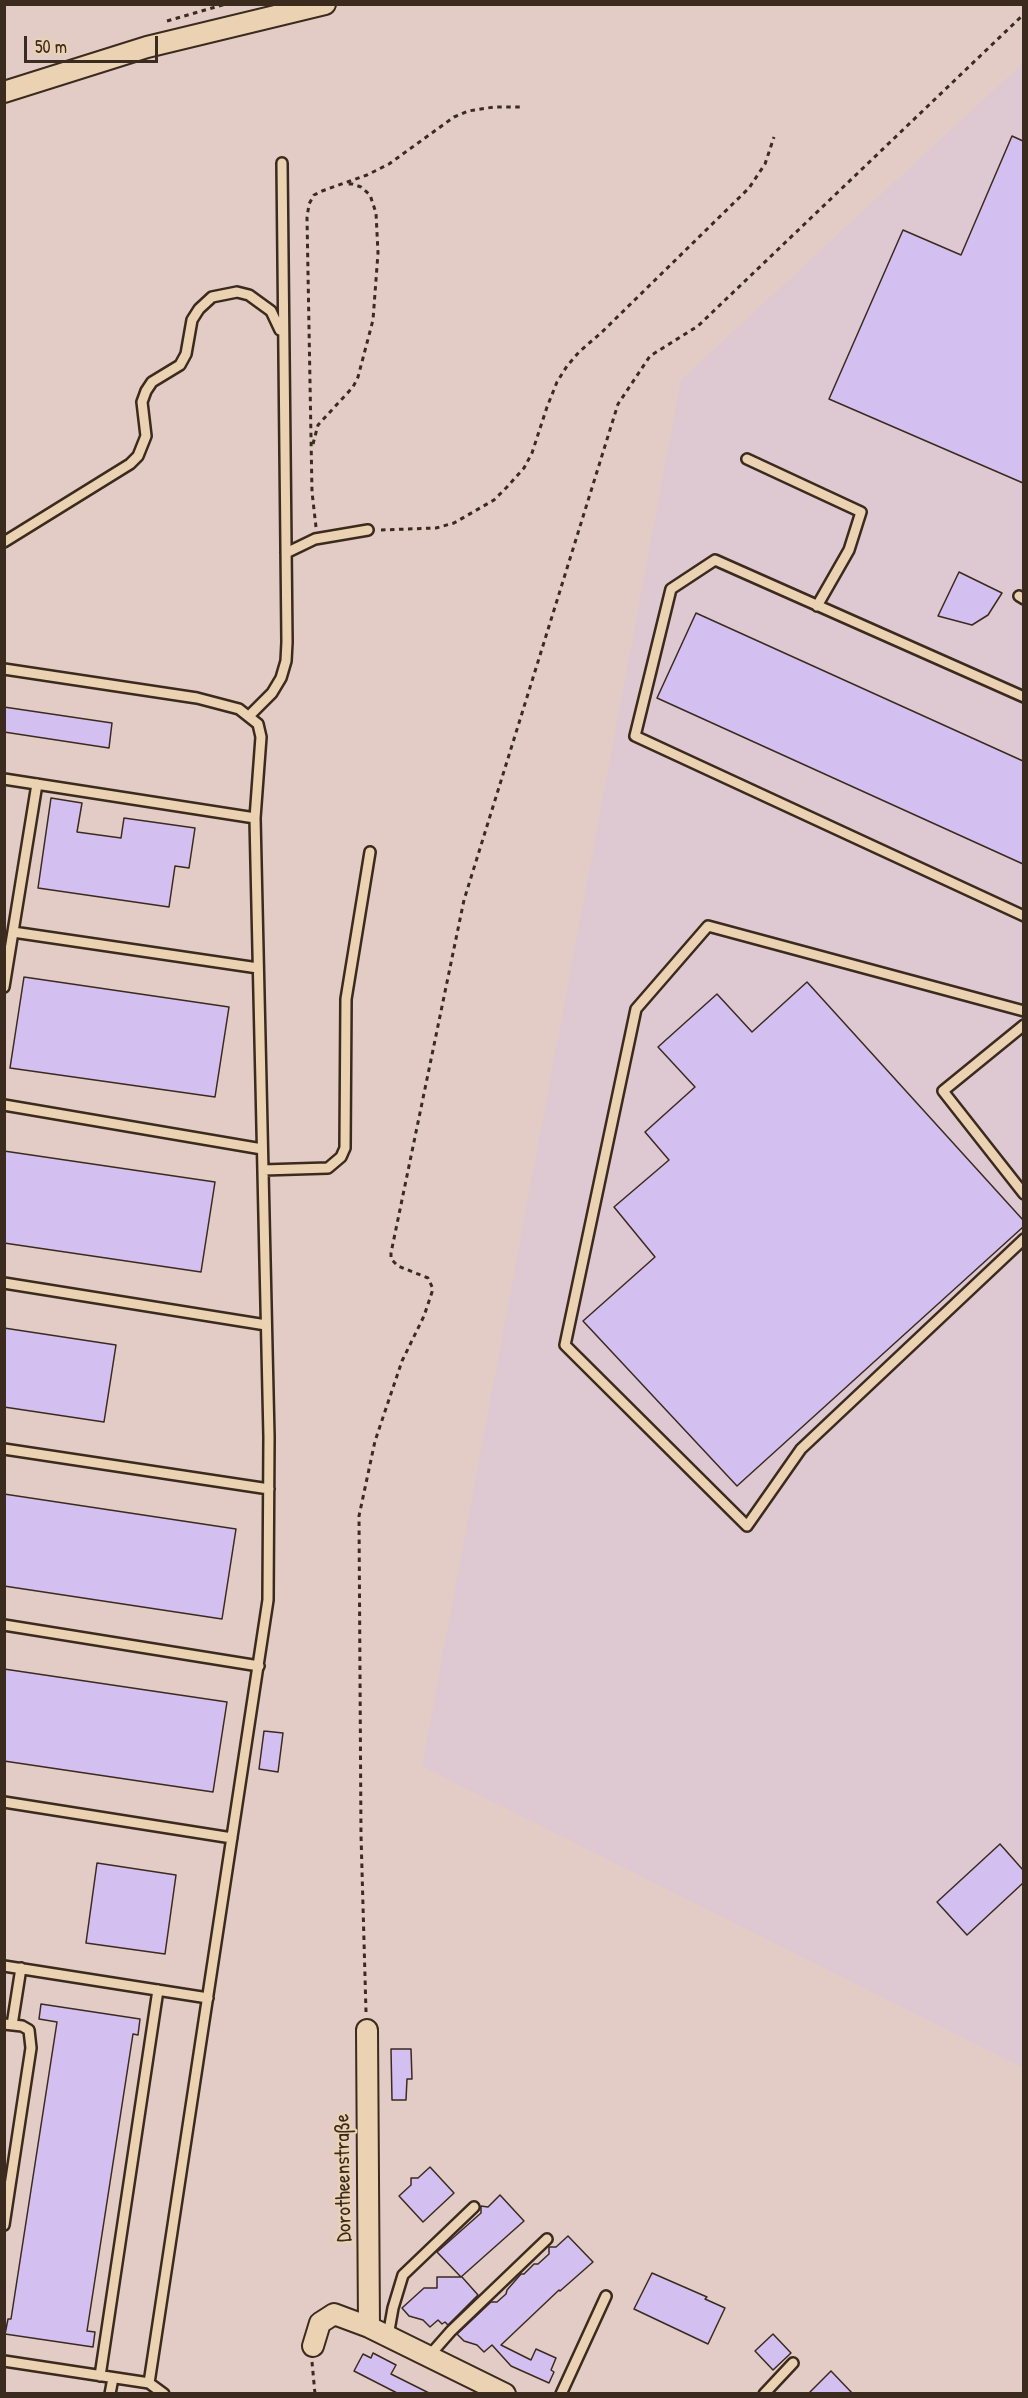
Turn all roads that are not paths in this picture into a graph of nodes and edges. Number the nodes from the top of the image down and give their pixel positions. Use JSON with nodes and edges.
{"nodes":[{"id":1,"x":325,"y":4,"type":"edge"},
{"id":2,"x":4,"y":92,"type":"edge"},
{"id":3,"x":282,"y":163,"type":"dead end"},
{"id":4,"x":284,"y":341,"type":"junction"},
{"id":5,"x":747,"y":459,"type":"dead end"},
{"id":6,"x":368,"y":530,"type":"road end"},
{"id":7,"x":4,"y":542,"type":"edge"},
{"id":8,"x":286,"y":553,"type":"junction"},
{"id":9,"x":817,"y":606,"type":"junction"},
{"id":10,"x":4,"y":669,"type":"edge"},
{"id":11,"x":1023,"y":697,"type":"edge"},
{"id":12,"x":250,"y":716,"type":"junction"},
{"id":13,"x":4,"y":779,"type":"edge"},
{"id":14,"x":37,"y":784,"type":"junction"},
{"id":15,"x":255,"y":818,"type":"junction"},
{"id":16,"x":370,"y":852,"type":"dead end"},
{"id":17,"x":1023,"y":916,"type":"edge"},
{"id":18,"x":13,"y":932,"type":"junction"},
{"id":19,"x":258,"y":968,"type":"junction"},
{"id":20,"x":4,"y":987,"type":"edge"},
{"id":21,"x":1023,"y":1011,"type":"edge"},
{"id":22,"x":1023,"y":1025,"type":"edge"},
{"id":23,"x":4,"y":1105,"type":"edge"},
{"id":24,"x":262,"y":1149,"type":"junction"},
{"id":25,"x":263,"y":1170,"type":"junction"},
{"id":26,"x":1023,"y":1194,"type":"edge"},
{"id":27,"x":1023,"y":1239,"type":"edge"},
{"id":28,"x":4,"y":1283,"type":"edge"},
{"id":29,"x":266,"y":1324,"type":"junction"},
{"id":30,"x":4,"y":1449,"type":"edge"},
{"id":31,"x":269,"y":1489,"type":"junction"},
{"id":32,"x":4,"y":1625,"type":"edge"},
{"id":33,"x":259,"y":1666,"type":"junction"},
{"id":34,"x":4,"y":1803,"type":"edge"},
{"id":35,"x":232,"y":1838,"type":"junction"},
{"id":36,"x":4,"y":1965,"type":"edge"},
{"id":37,"x":21,"y":1968,"type":"junction"},
{"id":38,"x":158,"y":1990,"type":"junction"},
{"id":39,"x":208,"y":1998,"type":"junction"},
{"id":40,"x":8,"y":2024,"type":"edge"},
{"id":41,"x":367,"y":2030,"type":"road end"},
{"id":42,"x":474,"y":2207,"type":"dead end"},
{"id":43,"x":4,"y":2225,"type":"edge"},
{"id":44,"x":547,"y":2239,"type":"dead end"},
{"id":45,"x":606,"y":2296,"type":"dead end"},
{"id":46,"x":369,"y":2327,"type":"junction"},
{"id":47,"x":388,"y":2336,"type":"junction"},
{"id":48,"x":313,"y":2346,"type":"road end"},
{"id":49,"x":429,"y":2356,"type":"junction"},
{"id":50,"x":4,"y":2361,"type":"edge"},
{"id":51,"x":793,"y":2363,"type":"dead end"},
{"id":52,"x":100,"y":2376,"type":"junction"},
{"id":53,"x":113,"y":2378,"type":"junction"},
{"id":54,"x":148,"y":2384,"type":"junction"},
{"id":55,"x":110,"y":2394,"type":"edge"},
{"id":56,"x":164,"y":2394,"type":"edge"},
{"id":57,"x":505,"y":2394,"type":"edge"},
{"id":58,"x":561,"y":2394,"type":"edge"},
{"id":59,"x":764,"y":2394,"type":"edge"}],
"edges":[{"from":1,"to":2,"type":"street"},
{"from":3,"to":4,"type":"lane"},
{"from":4,"to":7,"type":"lane"},
{"from":4,"to":8,"type":"lane"},
{"from":5,"to":9,"type":"lane"},
{"from":6,"to":8,"type":"lane"},
{"from":8,"to":12,"type":"lane"},
{"from":9,"to":11,"type":"lane"},
{"from":9,"to":17,"type":"lane"},
{"from":10,"to":12,"type":"lane"},
{"from":12,"to":15,"type":"lane"},
{"from":13,"to":14,"type":"lane"},
{"from":14,"to":15,"type":"lane"},
{"from":14,"to":18,"type":"lane"},
{"from":15,"to":19,"type":"lane"},
{"from":16,"to":25,"type":"lane"},
{"from":18,"to":19,"type":"lane"},
{"from":18,"to":20,"type":"lane"},
{"from":19,"to":24,"type":"lane"},
{"from":21,"to":27,"type":"lane"},
{"from":22,"to":26,"type":"lane"},
{"from":23,"to":24,"type":"lane"},
{"from":24,"to":25,"type":"lane"},
{"from":25,"to":29,"type":"lane"},
{"from":28,"to":29,"type":"lane"},
{"from":29,"to":31,"type":"lane"},
{"from":30,"to":31,"type":"lane"},
{"from":31,"to":33,"type":"lane"},
{"from":32,"to":33,"type":"lane"},
{"from":33,"to":35,"type":"lane"},
{"from":34,"to":35,"type":"lane"},
{"from":35,"to":39,"type":"lane"},
{"from":36,"to":37,"type":"lane"},
{"from":37,"to":38,"type":"lane"},
{"from":37,"to":40,"type":"lane"},
{"from":38,"to":39,"type":"lane"},
{"from":38,"to":52,"type":"lane"},
{"from":39,"to":54,"type":"lane"},
{"from":40,"to":43,"type":"lane"},
{"from":41,"to":46,"type":"street","name":"Dorotheenstraße"},
{"from":42,"to":47,"type":"lane"},
{"from":44,"to":49,"type":"lane"},
{"from":45,"to":58,"type":"lane"},
{"from":46,"to":47,"type":"street"},
{"from":46,"to":48,"type":"street"},
{"from":47,"to":49,"type":"street"},
{"from":49,"to":57,"type":"street"},
{"from":50,"to":52,"type":"lane"},
{"from":51,"to":59,"type":"lane"},
{"from":52,"to":53,"type":"lane"},
{"from":53,"to":54,"type":"lane"},
{"from":53,"to":55,"type":"lane"},
{"from":54,"to":56,"type":"lane"}]}
